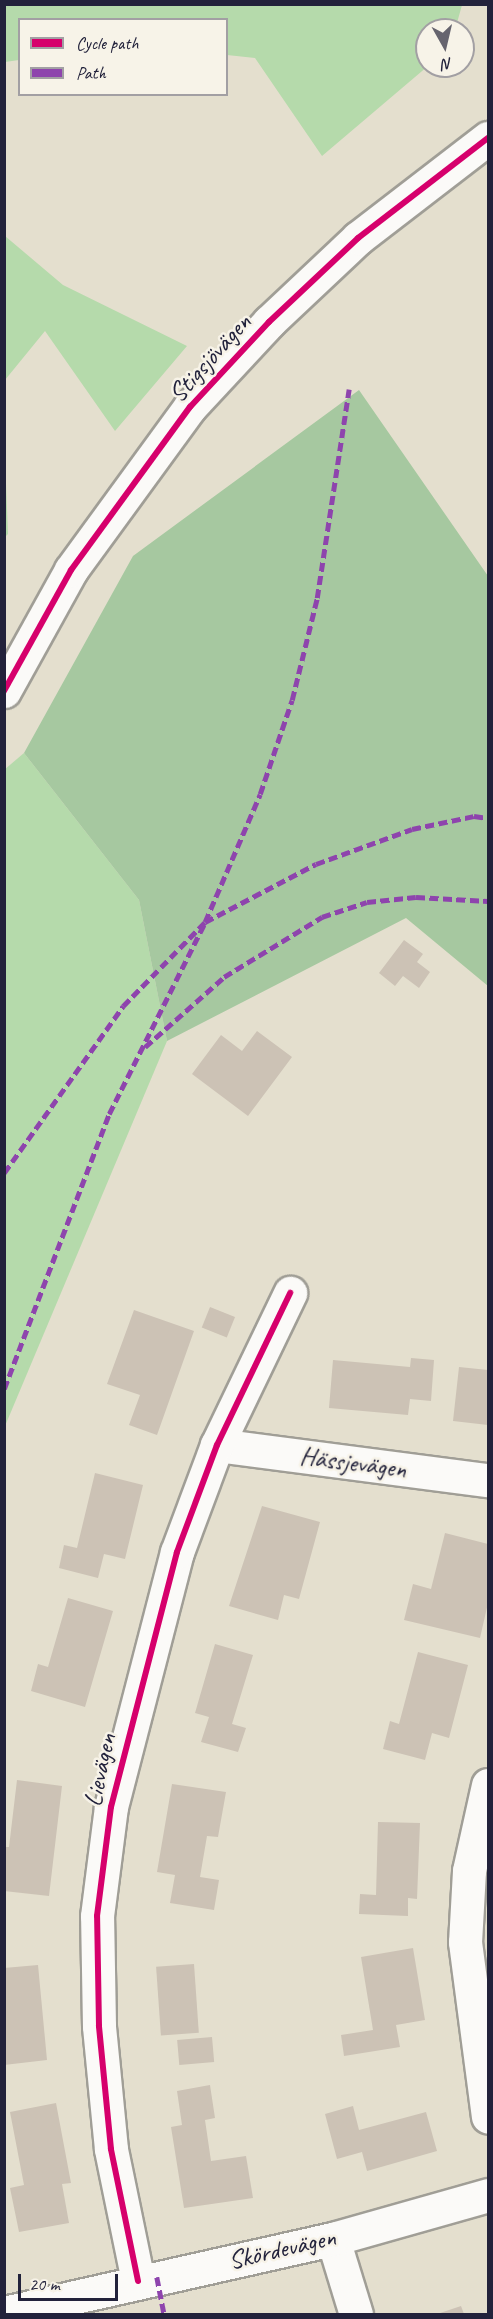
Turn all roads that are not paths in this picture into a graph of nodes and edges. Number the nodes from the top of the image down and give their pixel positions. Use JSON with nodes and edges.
{"nodes":[{"id":1,"x":489,"y":138,"type":"edge"},
{"id":2,"x":4,"y":691,"type":"edge"},
{"id":3,"x":290,"y":1293,"type":"dead end"},
{"id":4,"x":217,"y":1445,"type":"junction"},
{"id":5,"x":489,"y":1480,"type":"edge"},
{"id":6,"x":489,"y":1785,"type":"edge"},
{"id":7,"x":489,"y":2116,"type":"edge"},
{"id":8,"x":489,"y":2195,"type":"edge"},
{"id":9,"x":333,"y":2239,"type":"junction"},
{"id":10,"x":138,"y":2281,"type":"junction"},
{"id":11,"x":4,"y":2313,"type":"edge"},
{"id":12,"x":356,"y":2314,"type":"edge"}],
"edges":[{"from":1,"to":2,"type":"street","name":"Stigsjövägen"},
{"from":3,"to":4,"type":"street","name":"Lievägen"},
{"from":4,"to":5,"type":"street","name":"Hässjevägen"},
{"from":4,"to":10,"type":"street","name":"Lievägen"},
{"from":6,"to":7,"type":"street"},
{"from":8,"to":9,"type":"street","name":"Skördevägen"},
{"from":9,"to":10,"type":"street","name":"Skördevägen"},
{"from":9,"to":12,"type":"street"},
{"from":10,"to":11,"type":"street","name":"Skördevägen"}]}
